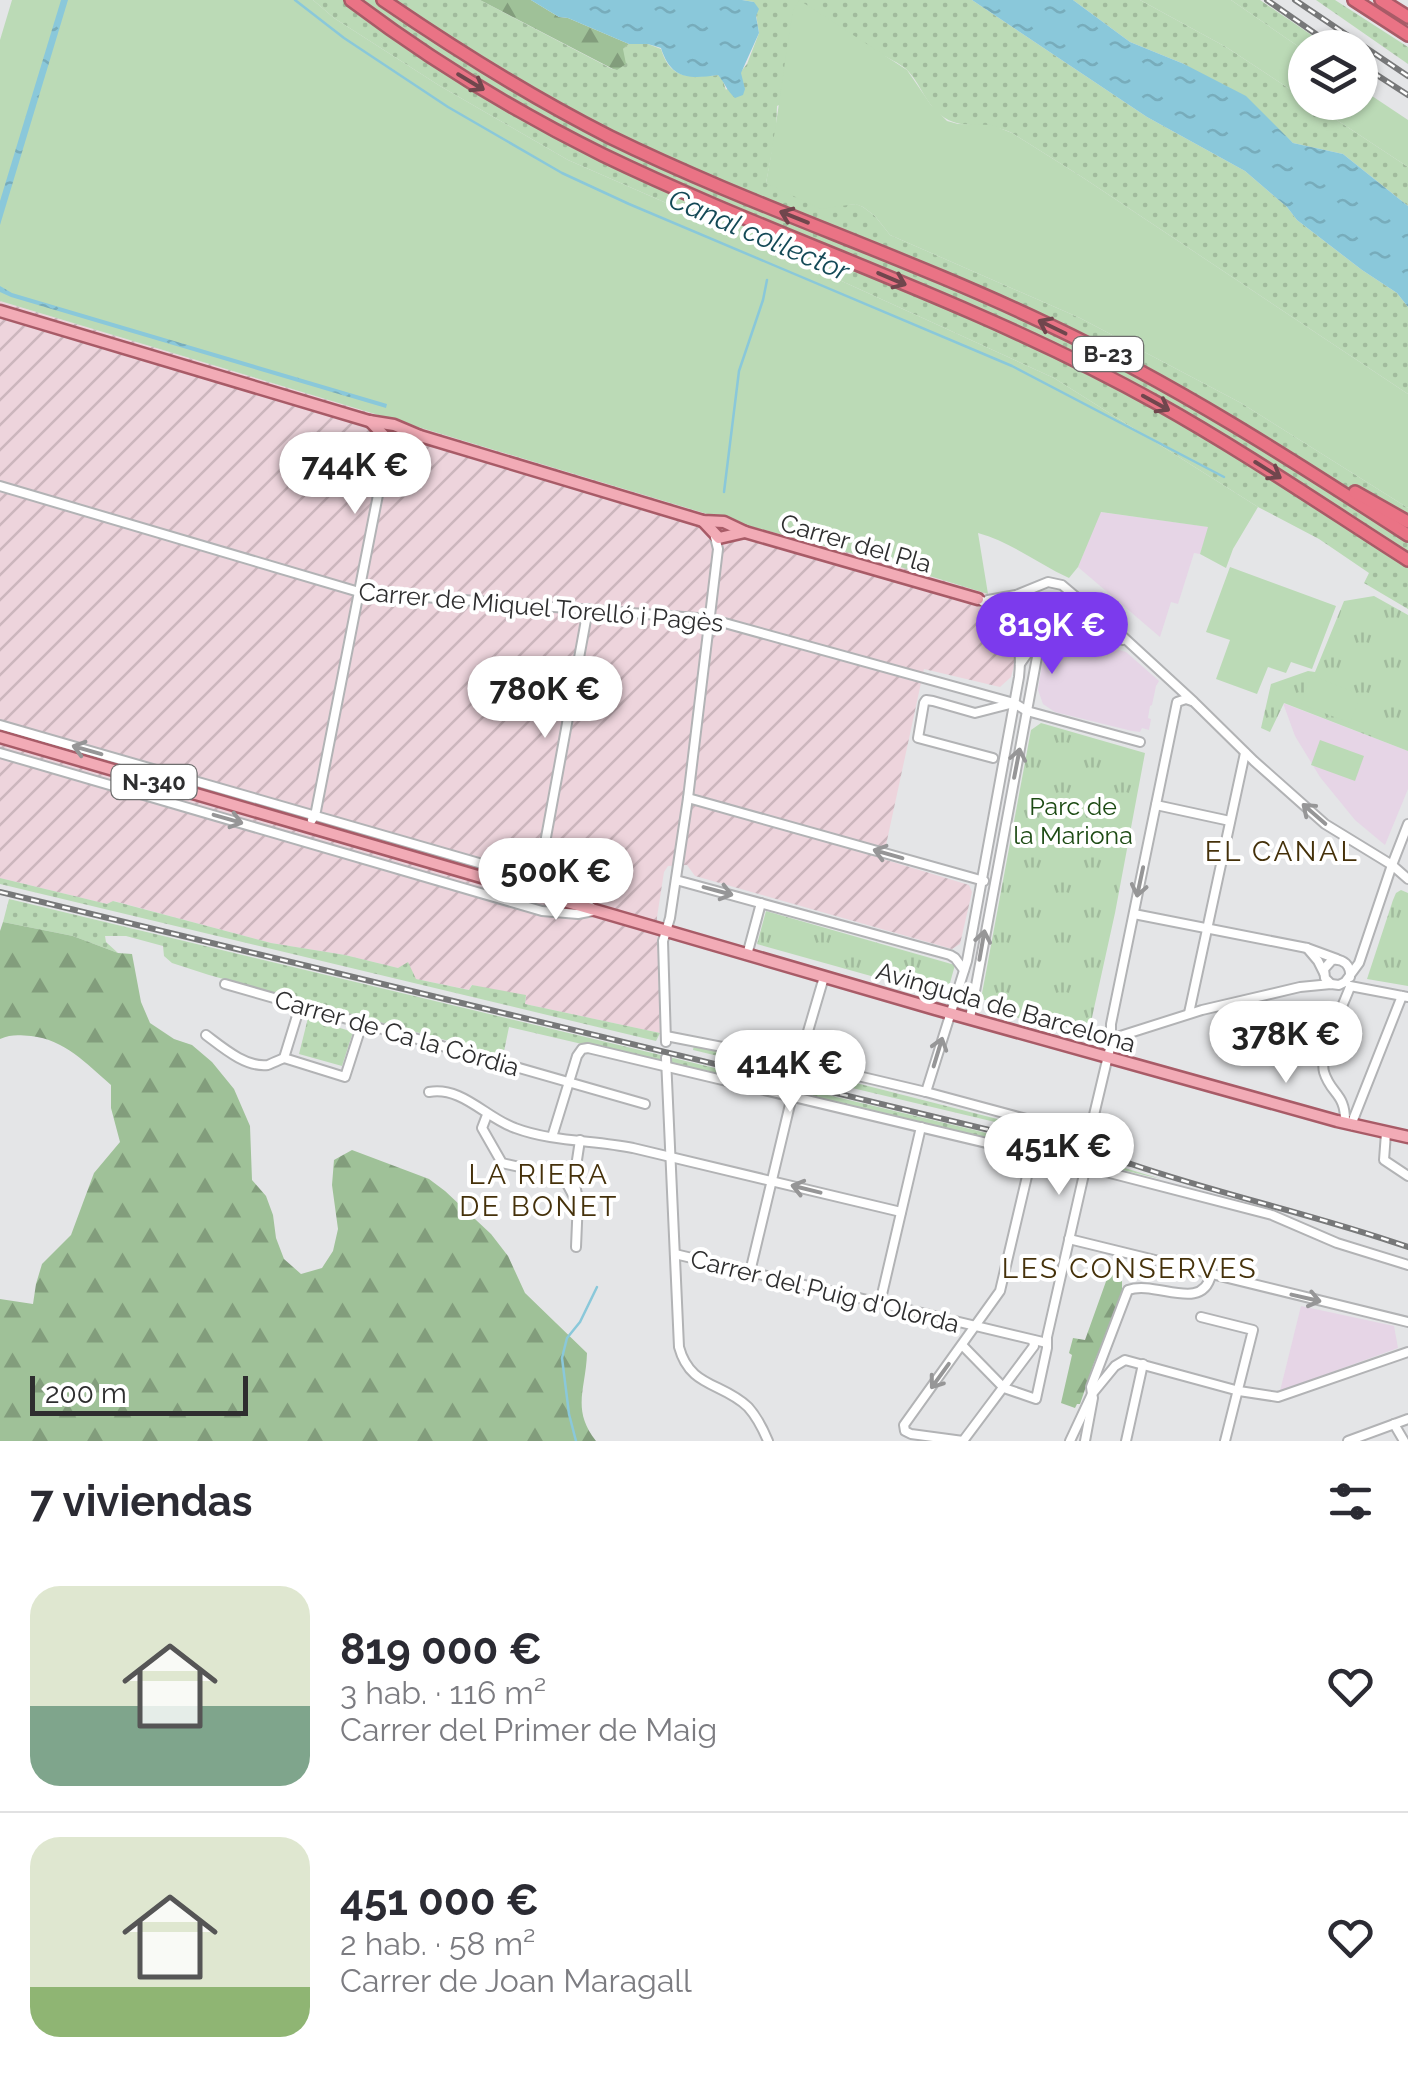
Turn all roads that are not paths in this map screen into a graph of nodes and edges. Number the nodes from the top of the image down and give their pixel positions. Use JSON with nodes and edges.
{"nodes":[{"id":1,"x":351,"y":0,"type":"edge"},
{"id":2,"x":383,"y":0,"type":"edge"},
{"id":3,"x":1354,"y":0,"type":"edge"},
{"id":4,"x":1381,"y":0,"type":"edge"},
{"id":5,"x":1408,"y":18,"type":"edge"},
{"id":6,"x":1408,"y":35,"type":"edge"},
{"id":7,"x":0,"y":311,"type":"edge"},
{"id":8,"x":390,"y":436,"type":"junction"},
{"id":9,"x":1310,"y":472,"type":"junction"},
{"id":10,"x":0,"y":486,"type":"edge"},
{"id":11,"x":1408,"y":522,"type":"edge"},
{"id":12,"x":720,"y":530,"type":"junction"},
{"id":13,"x":1368,"y":534,"type":"junction"},
{"id":14,"x":1408,"y":534,"type":"edge"},
{"id":15,"x":1408,"y":560,"type":"edge"},
{"id":16,"x":1408,"y":570,"type":"edge"},
{"id":17,"x":359,"y":592,"type":"junction"},
{"id":18,"x":983,"y":599,"type":"junction"},
{"id":19,"x":588,"y":609,"type":"junction"},
{"id":20,"x":1015,"y":609,"type":"junction"},
{"id":21,"x":710,"y":618,"type":"junction"},
{"id":22,"x":1064,"y":623,"type":"junction"},
{"id":23,"x":1036,"y":641,"type":"junction"},
{"id":24,"x":1129,"y":642,"type":"junction"},
{"id":25,"x":1020,"y":664,"type":"junction"},
{"id":26,"x":1194,"y":702,"type":"junction"},
{"id":27,"x":1014,"y":703,"type":"junction"},
{"id":28,"x":1027,"y":711,"type":"junction"},
{"id":29,"x":0,"y":725,"type":"edge"},
{"id":30,"x":0,"y":737,"type":"edge"},
{"id":31,"x":1140,"y":742,"type":"dead end"},
{"id":32,"x":1245,"y":753,"type":"junction"},
{"id":33,"x":0,"y":754,"type":"edge"},
{"id":34,"x":993,"y":758,"type":"dead end"},
{"id":35,"x":688,"y":798,"type":"junction"},
{"id":36,"x":1156,"y":805,"type":"junction"},
{"id":37,"x":311,"y":821,"type":"junction"},
{"id":38,"x":1230,"y":821,"type":"junction"},
{"id":39,"x":1408,"y":824,"type":"edge"},
{"id":40,"x":1392,"y":865,"type":"junction"},
{"id":41,"x":1408,"y":879,"type":"edge"},
{"id":42,"x":676,"y":880,"type":"junction"},
{"id":43,"x":538,"y":881,"type":"junction"},
{"id":44,"x":982,"y":881,"type":"junction"},
{"id":45,"x":993,"y":884,"type":"junction"},
{"id":46,"x":1384,"y":889,"type":"junction"},
{"id":47,"x":554,"y":891,"type":"junction"},
{"id":48,"x":761,"y":903,"type":"junction"},
{"id":49,"x":530,"y":907,"type":"junction"},
{"id":50,"x":595,"y":911,"type":"junction"},
{"id":51,"x":1134,"y":914,"type":"junction"},
{"id":52,"x":1206,"y":927,"type":"junction"},
{"id":53,"x":666,"y":932,"type":"junction"},
{"id":54,"x":1307,"y":948,"type":"junction"},
{"id":55,"x":747,"y":955,"type":"junction"},
{"id":56,"x":1360,"y":956,"type":"junction"},
{"id":57,"x":1339,"y":959,"type":"junction"},
{"id":58,"x":964,"y":970,"type":"junction"},
{"id":59,"x":1324,"y":974,"type":"junction"},
{"id":60,"x":824,"y":977,"type":"junction"},
{"id":61,"x":1350,"y":981,"type":"junction"},
{"id":62,"x":226,"y":984,"type":"dead end"},
{"id":63,"x":1331,"y":984,"type":"junction"},
{"id":64,"x":1405,"y":996,"type":"edge"},
{"id":65,"x":300,"y":1006,"type":"junction"},
{"id":66,"x":950,"y":1013,"type":"junction"},
{"id":67,"x":1189,"y":1013,"type":"junction"},
{"id":68,"x":970,"y":1018,"type":"junction"},
{"id":69,"x":362,"y":1024,"type":"junction"},
{"id":70,"x":206,"y":1035,"type":"dead end"},
{"id":71,"x":1109,"y":1050,"type":"junction"},
{"id":72,"x":284,"y":1058,"type":"junction"},
{"id":73,"x":799,"y":1062,"type":"junction"},
{"id":74,"x":667,"y":1063,"type":"junction"},
{"id":75,"x":569,"y":1082,"type":"junction"},
{"id":76,"x":429,"y":1092,"type":"dead end"},
{"id":77,"x":926,"y":1092,"type":"junction"},
{"id":78,"x":792,"y":1096,"type":"junction"},
{"id":79,"x":645,"y":1104,"type":"dead end"},
{"id":80,"x":487,"y":1115,"type":"junction"},
{"id":81,"x":1348,"y":1124,"type":"junction"},
{"id":82,"x":921,"y":1127,"type":"junction"},
{"id":83,"x":1386,"y":1133,"type":"junction"},
{"id":84,"x":552,"y":1137,"type":"junction"},
{"id":85,"x":1408,"y":1137,"type":"edge"},
{"id":86,"x":580,"y":1140,"type":"junction"},
{"id":87,"x":1032,"y":1154,"type":"junction"},
{"id":88,"x":671,"y":1156,"type":"junction"},
{"id":89,"x":1087,"y":1164,"type":"junction"},
{"id":90,"x":1408,"y":1176,"type":"edge"},
{"id":91,"x":772,"y":1181,"type":"junction"},
{"id":92,"x":577,"y":1203,"type":"junction"},
{"id":93,"x":901,"y":1212,"type":"junction"},
{"id":94,"x":1069,"y":1239,"type":"junction"},
{"id":95,"x":576,"y":1246,"type":"dead end"},
{"id":96,"x":675,"y":1254,"type":"junction"},
{"id":97,"x":1408,"y":1265,"type":"edge"},
{"id":98,"x":750,"y":1272,"type":"junction"},
{"id":99,"x":1212,"y":1275,"type":"junction"},
{"id":100,"x":880,"y":1303,"type":"junction"},
{"id":101,"x":1201,"y":1317,"type":"dead end"},
{"id":102,"x":1408,"y":1322,"type":"edge"},
{"id":103,"x":976,"y":1327,"type":"junction"},
{"id":104,"x":1033,"y":1340,"type":"junction"},
{"id":105,"x":1047,"y":1344,"type":"junction"},
{"id":106,"x":962,"y":1345,"type":"junction"},
{"id":107,"x":1408,"y":1352,"type":"edge"},
{"id":108,"x":1142,"y":1364,"type":"junction"},
{"id":109,"x":1004,"y":1388,"type":"junction"},
{"id":110,"x":1239,"y":1390,"type":"junction"},
{"id":111,"x":1092,"y":1394,"type":"junction"},
{"id":112,"x":1408,"y":1419,"type":"edge"},
{"id":113,"x":1394,"y":1424,"type":"junction"},
{"id":114,"x":768,"y":1441,"type":"edge"},
{"id":115,"x":1070,"y":1441,"type":"edge"},
{"id":116,"x":1085,"y":1441,"type":"edge"},
{"id":117,"x":1126,"y":1441,"type":"edge"},
{"id":118,"x":1225,"y":1441,"type":"edge"},
{"id":119,"x":1348,"y":1441,"type":"edge"},
{"id":120,"x":1404,"y":1441,"type":"edge"}],
"edges":[{"from":1,"to":13,"type":"highway","number":"B-23","one_way":true},
{"from":9,"to":2,"type":"highway","number":"B-23","one_way":true},
{"from":3,"to":6,"type":"highway"},
{"from":4,"to":5,"type":"highway"},
{"from":7,"to":8,"type":"main road"},
{"from":8,"to":12,"type":"main road"},
{"from":8,"to":17,"type":"street"},
{"from":9,"to":11,"type":"highway"},
{"from":9,"to":14,"type":"highway","number":"B-23"},
{"from":10,"to":17,"type":"street","name":"Carrer de Miquel Torelló i Pagès"},
{"from":12,"to":18,"type":"main road","name":"Carrer del Pla"},
{"from":12,"to":21,"type":"street"},
{"from":13,"to":15,"type":"highway","number":"B-23"},
{"from":13,"to":16,"type":"highway"},
{"from":17,"to":19,"type":"street","name":"Carrer de Miquel Torelló i Pagès"},
{"from":17,"to":37,"type":"street"},
{"from":18,"to":20,"type":"street","name":"Carrer del Pla"},
{"from":18,"to":24,"type":"street"},
{"from":18,"to":25,"type":"street"},
{"from":19,"to":21,"type":"street","name":"Carrer de Miquel Torelló i Pagès"},
{"from":19,"to":43,"type":"street"},
{"from":20,"to":22,"type":"street","name":"Carrer del Pla"},
{"from":20,"to":23,"type":"street"},
{"from":21,"to":27,"type":"street","name":"Carrer de Miquel Torelló i Pagès"},
{"from":21,"to":35,"type":"street"},
{"from":22,"to":23,"type":"street"},
{"from":22,"to":24,"type":"street","name":"Carrer del Pla"},
{"from":23,"to":25,"type":"street"},
{"from":23,"to":28,"type":"street"},
{"from":24,"to":26,"type":"street"},
{"from":25,"to":27,"type":"street"},
{"from":26,"to":32,"type":"street"},
{"from":26,"to":36,"type":"street"},
{"from":27,"to":28,"type":"street","name":"Carrer de Miquel Torelló i Pagès"},
{"from":27,"to":34,"type":"street"},
{"from":27,"to":44,"type":"street"},
{"from":28,"to":31,"type":"street","name":"Carrer de Miquel Torelló i Pagès"},
{"from":45,"to":28,"type":"street","one_way":true},
{"from":37,"to":29,"type":"street","name":"Avinguda de Barcelona","one_way":true},
{"from":30,"to":37,"type":"main road","name":"Avinguda de Barcelona","number":"N-340"},
{"from":32,"to":38,"type":"street"},
{"from":40,"to":32,"type":"street","one_way":true},
{"from":33,"to":49,"type":"street","name":"Avinguda de Barcelona","one_way":true},
{"from":35,"to":42,"type":"street"},
{"from":44,"to":35,"type":"street","one_way":true},
{"from":36,"to":38,"type":"street"},
{"from":36,"to":51,"type":"street","one_way":true},
{"from":37,"to":43,"type":"street","name":"Avinguda de Barcelona"},
{"from":37,"to":47,"type":"main road","name":"Avinguda de Barcelona","number":"N-340"},
{"from":38,"to":52,"type":"street"},
{"from":39,"to":40,"type":"street"},
{"from":40,"to":41,"type":"street"},
{"from":40,"to":46,"type":"street"},
{"from":41,"to":46,"type":"street"},
{"from":42,"to":48,"type":"street","one_way":true},
{"from":42,"to":53,"type":"street"},
{"from":43,"to":47,"type":"street","name":"Avinguda de Barcelona"},
{"from":44,"to":45,"type":"street"},
{"from":44,"to":58,"type":"street"},
{"from":68,"to":45,"type":"street","one_way":true},
{"from":46,"to":56,"type":"street"},
{"from":47,"to":49,"type":"street"},
{"from":47,"to":50,"type":"main road","name":"Avinguda de Barcelona","number":"N-340"},
{"from":48,"to":55,"type":"street"},
{"from":48,"to":58,"type":"street"},
{"from":49,"to":50,"type":"street","name":"Avinguda de Barcelona"},
{"from":50,"to":53,"type":"main road","name":"Avinguda de Barcelona","number":"N-340"},
{"from":51,"to":52,"type":"street"},
{"from":51,"to":71,"type":"street"},
{"from":52,"to":54,"type":"street"},
{"from":52,"to":67,"type":"street"},
{"from":53,"to":55,"type":"main road","name":"Avinguda de Barcelona","number":"N-340"},
{"from":53,"to":73,"type":"street"},
{"from":54,"to":57,"type":"street"},
{"from":54,"to":59,"type":"street"},
{"from":55,"to":60,"type":"main road","name":"Avinguda de Barcelona","number":"N-340"},
{"from":56,"to":57,"type":"street"},
{"from":56,"to":61,"type":"street"},
{"from":57,"to":59,"type":"street"},
{"from":57,"to":61,"type":"street"},
{"from":58,"to":66,"type":"street"},
{"from":59,"to":63,"type":"street"},
{"from":60,"to":66,"type":"main road","name":"Avinguda de Barcelona","number":"N-340"},
{"from":60,"to":73,"type":"street"},
{"from":61,"to":63,"type":"street"},
{"from":61,"to":64,"type":"street"},
{"from":61,"to":81,"type":"street"},
{"from":62,"to":65,"type":"street","name":"Carrer de Ca la Còrdia"},
{"from":63,"to":67,"type":"street"},
{"from":64,"to":81,"type":"street"},
{"from":65,"to":69,"type":"street","name":"Carrer de Ca la Còrdia"},
{"from":65,"to":72,"type":"street"},
{"from":66,"to":68,"type":"main road","name":"Avinguda de Barcelona","number":"N-340"},
{"from":77,"to":66,"type":"street","one_way":true},
{"from":67,"to":71,"type":"street"},
{"from":68,"to":71,"type":"main road","name":"Avinguda de Barcelona","number":"N-340"},
{"from":69,"to":72,"type":"street"},
{"from":69,"to":75,"type":"street","name":"Carrer de Ca la Còrdia"},
{"from":70,"to":72,"type":"street"},
{"from":71,"to":77,"type":"street"},
{"from":71,"to":81,"type":"main road","name":"Avinguda de Barcelona","number":"N-340"},
{"from":73,"to":77,"type":"street"},
{"from":74,"to":75,"type":"street"},
{"from":74,"to":78,"type":"street"},
{"from":74,"to":88,"type":"street"},
{"from":75,"to":79,"type":"street","name":"Carrer de Ca la Còrdia"},
{"from":75,"to":84,"type":"street"},
{"from":76,"to":80,"type":"street"},
{"from":78,"to":82,"type":"street"},
{"from":78,"to":91,"type":"street"},
{"from":80,"to":84,"type":"street"},
{"from":80,"to":92,"type":"street"},
{"from":81,"to":83,"type":"main road","name":"Avinguda de Barcelona","number":"N-340"},
{"from":82,"to":87,"type":"street"},
{"from":82,"to":93,"type":"street"},
{"from":83,"to":85,"type":"main road","name":"Avinguda de Barcelona","number":"N-340"},
{"from":83,"to":90,"type":"street"},
{"from":84,"to":86,"type":"street"},
{"from":86,"to":88,"type":"street"},
{"from":86,"to":92,"type":"street"},
{"from":87,"to":89,"type":"street"},
{"from":87,"to":103,"type":"street"},
{"from":88,"to":91,"type":"street"},
{"from":88,"to":96,"type":"street"},
{"from":89,"to":94,"type":"street"},
{"from":89,"to":97,"type":"street"},
{"from":93,"to":91,"type":"street","one_way":true},
{"from":91,"to":98,"type":"street"},
{"from":92,"to":95,"type":"street"},
{"from":93,"to":100,"type":"street"},
{"from":94,"to":99,"type":"street"},
{"from":94,"to":105,"type":"street"},
{"from":96,"to":98,"type":"street","name":"Carrer del Puig d'Olorda"},
{"from":96,"to":114,"type":"street"},
{"from":98,"to":100,"type":"street","name":"Carrer del Puig d'Olorda"},
{"from":99,"to":102,"type":"street","one_way":true},
{"from":99,"to":111,"type":"street"},
{"from":100,"to":103,"type":"street","name":"Carrer del Puig d'Olorda"},
{"from":101,"to":110,"type":"street"},
{"from":103,"to":104,"type":"street","name":"Carrer del Puig d'Olorda"},
{"from":103,"to":106,"type":"street"},
{"from":104,"to":105,"type":"street","name":"Carrer del Puig d'Olorda"},
{"from":104,"to":109,"type":"street"},
{"from":105,"to":109,"type":"street"},
{"from":106,"to":109,"type":"street"},
{"from":106,"to":109,"type":"street","one_way":true},
{"from":107,"to":110,"type":"street"},
{"from":108,"to":110,"type":"street"},
{"from":108,"to":111,"type":"street"},
{"from":108,"to":117,"type":"street"},
{"from":110,"to":118,"type":"street"},
{"from":111,"to":115,"type":"street"},
{"from":111,"to":116,"type":"street"},
{"from":112,"to":113,"type":"street"},
{"from":113,"to":119,"type":"street"},
{"from":113,"to":120,"type":"street"}]}
